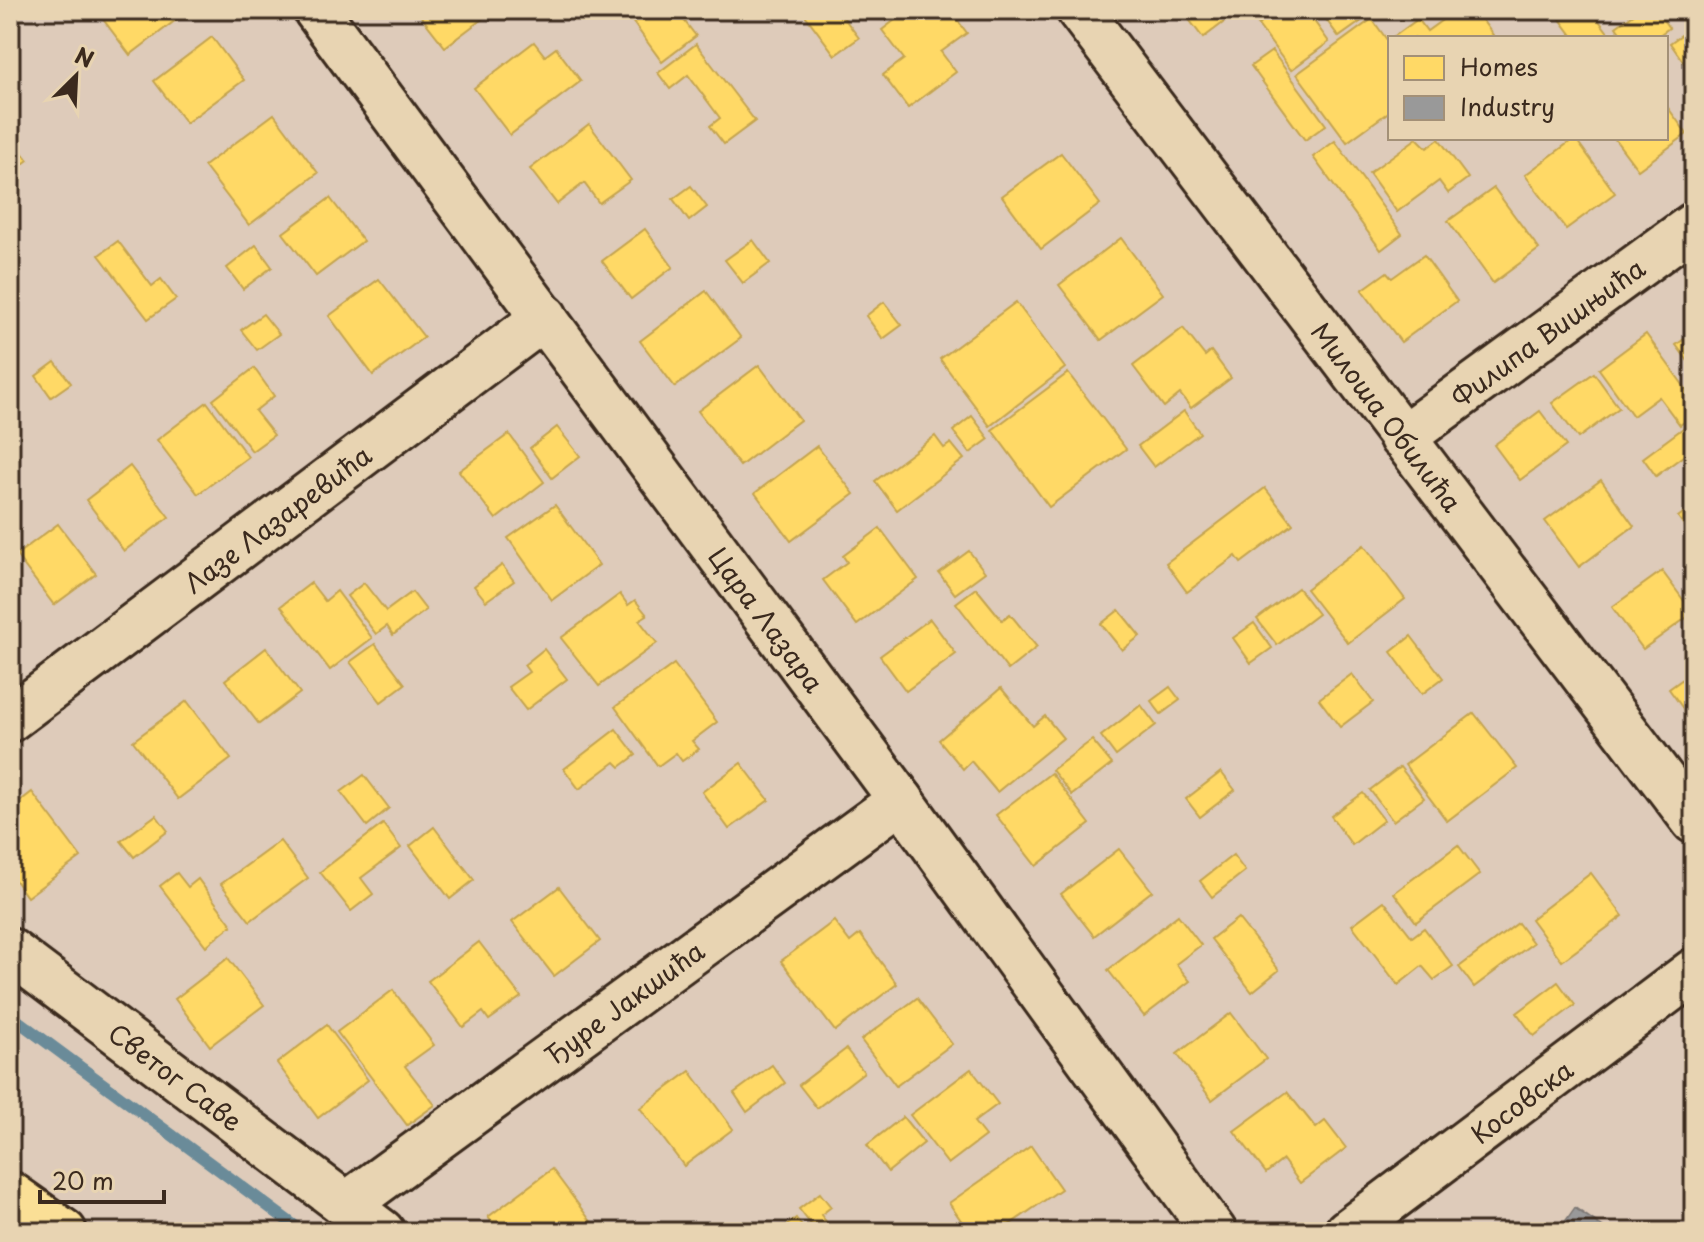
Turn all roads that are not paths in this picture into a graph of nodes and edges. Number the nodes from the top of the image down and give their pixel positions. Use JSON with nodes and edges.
{"nodes":[{"id":1,"x":316,"y":10,"type":"edge"},
{"id":2,"x":1079,"y":10,"type":"edge"},
{"id":3,"x":1694,"y":225,"type":"edge"},
{"id":4,"x":545,"y":317,"type":"junction"},
{"id":5,"x":1402,"y":438,"type":"junction"},
{"id":6,"x":10,"y":719,"type":"edge"},
{"id":7,"x":901,"y":800,"type":"junction"},
{"id":8,"x":1694,"y":821,"type":"edge"},
{"id":9,"x":10,"y":951,"type":"edge"},
{"id":10,"x":1694,"y":971,"type":"edge"},
{"id":11,"x":10,"y":1194,"type":"edge"},
{"id":12,"x":346,"y":1205,"type":"junction"},
{"id":13,"x":64,"y":1232,"type":"edge"},
{"id":14,"x":382,"y":1232,"type":"edge"},
{"id":15,"x":1214,"y":1232,"type":"edge"},
{"id":16,"x":1347,"y":1232,"type":"edge"}],
"edges":[{"from":1,"to":4,"type":"street","name":"Цара Лазара"},
{"from":2,"to":5,"type":"street","name":"Милоша Обилића"},
{"from":3,"to":5,"type":"street","name":"Филипа Вишњића"},
{"from":4,"to":6,"type":"street","name":"Лазе Лазаревића"},
{"from":4,"to":7,"type":"street","name":"Цара Лазара"},
{"from":5,"to":8,"type":"street","name":"Милоша Обилића"},
{"from":7,"to":12,"type":"street","name":"Ђуре Јакшића"},
{"from":7,"to":15,"type":"street","name":"Цара Лазара"},
{"from":9,"to":12,"type":"street","name":"Светог Саве"},
{"from":10,"to":16,"type":"street","name":"Косовска"},
{"from":11,"to":13,"type":"main road"},
{"from":12,"to":14,"type":"street","name":"Светог Саве"}]}
